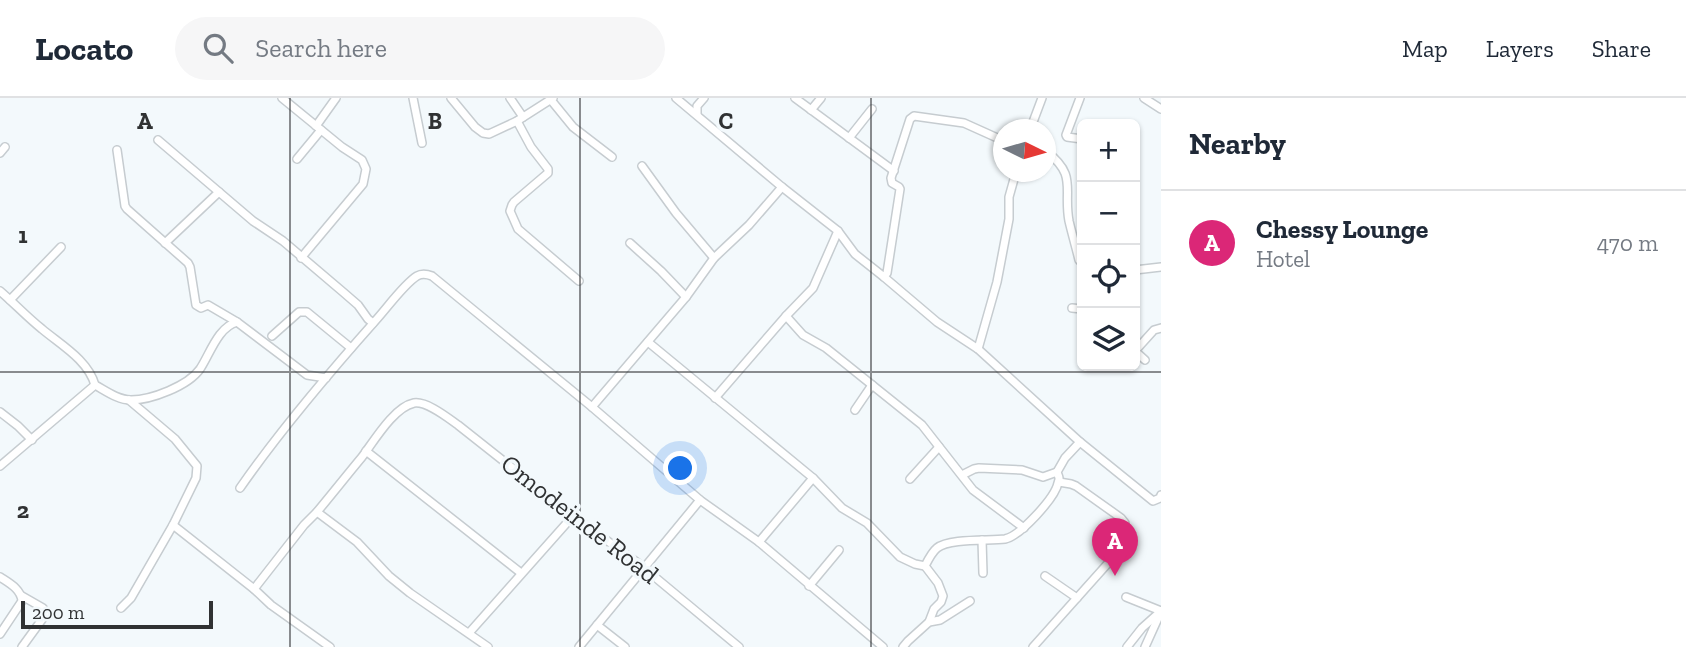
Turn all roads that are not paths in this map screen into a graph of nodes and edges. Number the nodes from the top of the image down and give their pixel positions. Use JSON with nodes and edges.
{"nodes":[{"id":1,"x":282,"y":98,"type":"edge"},
{"id":2,"x":336,"y":98,"type":"edge"},
{"id":3,"x":412,"y":98,"type":"edge"},
{"id":4,"x":451,"y":98,"type":"edge"},
{"id":5,"x":510,"y":98,"type":"edge"},
{"id":6,"x":676,"y":98,"type":"edge"},
{"id":7,"x":704,"y":98,"type":"edge"},
{"id":8,"x":795,"y":98,"type":"edge"},
{"id":9,"x":821,"y":98,"type":"edge"},
{"id":10,"x":1042,"y":98,"type":"edge"},
{"id":11,"x":1080,"y":98,"type":"edge"},
{"id":12,"x":1144,"y":98,"type":"edge"},
{"id":13,"x":552,"y":99,"type":"edge"},
{"id":14,"x":872,"y":109,"type":"dead end"},
{"id":15,"x":1161,"y":109,"type":"edge"},
{"id":16,"x":811,"y":110,"type":"junction"},
{"id":17,"x":696,"y":114,"type":"junction"},
{"id":18,"x":520,"y":119,"type":"junction"},
{"id":19,"x":1034,"y":119,"type":"edge"},
{"id":20,"x":318,"y":128,"type":"junction"},
{"id":21,"x":993,"y":137,"type":"edge"},
{"id":22,"x":849,"y":138,"type":"junction"},
{"id":23,"x":1077,"y":138,"type":"edge"},
{"id":24,"x":158,"y":140,"type":"dead end"},
{"id":25,"x":422,"y":143,"type":"dead end"},
{"id":26,"x":117,"y":150,"type":"dead end"},
{"id":27,"x":612,"y":157,"type":"dead end"},
{"id":28,"x":297,"y":159,"type":"dead end"},
{"id":29,"x":1056,"y":161,"type":"edge"},
{"id":30,"x":642,"y":166,"type":"dead end"},
{"id":31,"x":894,"y":171,"type":"junction"},
{"id":32,"x":1013,"y":182,"type":"edge"},
{"id":33,"x":782,"y":187,"type":"junction"},
{"id":34,"x":219,"y":192,"type":"junction"},
{"id":35,"x":838,"y":231,"type":"junction"},
{"id":36,"x":165,"y":243,"type":"junction"},
{"id":37,"x":630,"y":243,"type":"dead end"},
{"id":38,"x":61,"y":247,"type":"dead end"},
{"id":39,"x":1077,"y":251,"type":"edge"},
{"id":40,"x":301,"y":258,"type":"junction"},
{"id":41,"x":714,"y":258,"type":"junction"},
{"id":42,"x":1161,"y":267,"type":"edge"},
{"id":43,"x":1140,"y":269,"type":"edge"},
{"id":44,"x":884,"y":277,"type":"junction"},
{"id":45,"x":579,"y":281,"type":"dead end"},
{"id":46,"x":0,"y":291,"type":"edge"},
{"id":47,"x":686,"y":297,"type":"junction"},
{"id":48,"x":10,"y":300,"type":"junction"},
{"id":49,"x":1072,"y":308,"type":"dead end"},
{"id":50,"x":1077,"y":308,"type":"edge"},
{"id":51,"x":786,"y":316,"type":"junction"},
{"id":52,"x":237,"y":322,"type":"junction"},
{"id":53,"x":373,"y":323,"type":"junction"},
{"id":54,"x":1161,"y":328,"type":"edge"},
{"id":55,"x":272,"y":336,"type":"dead end"},
{"id":56,"x":648,"y":342,"type":"junction"},
{"id":57,"x":1140,"y":345,"type":"edge"},
{"id":58,"x":351,"y":348,"type":"junction"},
{"id":59,"x":978,"y":349,"type":"junction"},
{"id":60,"x":1140,"y":356,"type":"edge"},
{"id":61,"x":1145,"y":360,"type":"dead end"},
{"id":62,"x":326,"y":378,"type":"junction"},
{"id":63,"x":95,"y":385,"type":"junction"},
{"id":64,"x":872,"y":385,"type":"junction"},
{"id":65,"x":715,"y":398,"type":"junction"},
{"id":66,"x":129,"y":400,"type":"junction"},
{"id":67,"x":592,"y":407,"type":"junction"},
{"id":68,"x":855,"y":410,"type":"dead end"},
{"id":69,"x":0,"y":412,"type":"edge"},
{"id":70,"x":32,"y":440,"type":"junction"},
{"id":71,"x":1080,"y":442,"type":"junction"},
{"id":72,"x":939,"y":447,"type":"junction"},
{"id":73,"x":366,"y":452,"type":"junction"},
{"id":74,"x":0,"y":466,"type":"edge"},
{"id":75,"x":1057,"y":472,"type":"junction"},
{"id":76,"x":962,"y":475,"type":"junction"},
{"id":77,"x":813,"y":478,"type":"junction"},
{"id":78,"x":910,"y":479,"type":"dead end"},
{"id":79,"x":1059,"y":482,"type":"junction"},
{"id":80,"x":240,"y":488,"type":"dead end"},
{"id":81,"x":1161,"y":495,"type":"edge"},
{"id":82,"x":700,"y":500,"type":"junction"},
{"id":83,"x":317,"y":512,"type":"junction"},
{"id":84,"x":573,"y":516,"type":"junction"},
{"id":85,"x":173,"y":525,"type":"junction"},
{"id":86,"x":1024,"y":528,"type":"junction"},
{"id":87,"x":982,"y":540,"type":"junction"},
{"id":88,"x":758,"y":542,"type":"junction"},
{"id":89,"x":839,"y":550,"type":"dead end"},
{"id":90,"x":925,"y":566,"type":"junction"},
{"id":91,"x":643,"y":568,"type":"junction"},
{"id":92,"x":521,"y":573,"type":"junction"},
{"id":93,"x":983,"y":573,"type":"dead end"},
{"id":94,"x":1045,"y":576,"type":"dead end"},
{"id":95,"x":0,"y":577,"type":"edge"},
{"id":96,"x":809,"y":586,"type":"junction"},
{"id":97,"x":254,"y":589,"type":"junction"},
{"id":98,"x":22,"y":597,"type":"junction"},
{"id":99,"x":1126,"y":597,"type":"dead end"},
{"id":100,"x":1076,"y":598,"type":"junction"},
{"id":101,"x":970,"y":601,"type":"dead end"},
{"id":102,"x":121,"y":608,"type":"dead end"},
{"id":103,"x":1161,"y":611,"type":"edge"},
{"id":104,"x":929,"y":622,"type":"junction"},
{"id":105,"x":597,"y":625,"type":"junction"},
{"id":106,"x":469,"y":633,"type":"junction"},
{"id":107,"x":0,"y":634,"type":"edge"},
{"id":108,"x":1136,"y":637,"type":"junction"},
{"id":109,"x":22,"y":647,"type":"edge"},
{"id":110,"x":330,"y":647,"type":"edge"},
{"id":111,"x":488,"y":647,"type":"edge"},
{"id":112,"x":579,"y":647,"type":"edge"},
{"id":113,"x":625,"y":647,"type":"edge"},
{"id":114,"x":739,"y":647,"type":"edge"},
{"id":115,"x":883,"y":647,"type":"edge"},
{"id":116,"x":903,"y":647,"type":"edge"},
{"id":117,"x":1033,"y":647,"type":"edge"},
{"id":118,"x":1127,"y":647,"type":"edge"},
{"id":119,"x":1137,"y":647,"type":"edge"},
{"id":120,"x":1145,"y":647,"type":"edge"}],
"edges":[{"from":1,"to":20,"type":"street"},
{"from":2,"to":20,"type":"street"},
{"from":3,"to":25,"type":"street"},
{"from":4,"to":18,"type":"street"},
{"from":5,"to":18,"type":"street"},
{"from":6,"to":17,"type":"street"},
{"from":7,"to":17,"type":"street"},
{"from":8,"to":16,"type":"street"},
{"from":9,"to":16,"type":"street"},
{"from":10,"to":19,"type":"street"},
{"from":11,"to":23,"type":"street"},
{"from":12,"to":15,"type":"street"},
{"from":13,"to":18,"type":"street"},
{"from":13,"to":27,"type":"street"},
{"from":14,"to":22,"type":"street"},
{"from":16,"to":22,"type":"street"},
{"from":17,"to":33,"type":"street"},
{"from":18,"to":45,"type":"street"},
{"from":20,"to":28,"type":"street"},
{"from":20,"to":40,"type":"street"},
{"from":21,"to":31,"type":"street"},
{"from":22,"to":31,"type":"street"},
{"from":24,"to":34,"type":"street"},
{"from":26,"to":36,"type":"street"},
{"from":29,"to":39,"type":"street"},
{"from":30,"to":41,"type":"street"},
{"from":31,"to":44,"type":"street"},
{"from":32,"to":59,"type":"street"},
{"from":33,"to":35,"type":"street"},
{"from":33,"to":41,"type":"street"},
{"from":34,"to":36,"type":"street"},
{"from":34,"to":40,"type":"street"},
{"from":35,"to":44,"type":"street"},
{"from":35,"to":51,"type":"street"},
{"from":36,"to":52,"type":"street"},
{"from":37,"to":47,"type":"street"},
{"from":38,"to":48,"type":"street"},
{"from":40,"to":53,"type":"street"},
{"from":41,"to":47,"type":"street"},
{"from":42,"to":43,"type":"street"},
{"from":44,"to":59,"type":"street"},
{"from":46,"to":48,"type":"street"},
{"from":47,"to":56,"type":"street"},
{"from":48,"to":63,"type":"street"},
{"from":49,"to":50,"type":"street"},
{"from":51,"to":64,"type":"street"},
{"from":51,"to":65,"type":"street"},
{"from":52,"to":62,"type":"street"},
{"from":52,"to":66,"type":"street"},
{"from":53,"to":58,"type":"street"},
{"from":53,"to":67,"type":"street"},
{"from":54,"to":57,"type":"street"},
{"from":55,"to":58,"type":"street"},
{"from":56,"to":65,"type":"street"},
{"from":56,"to":67,"type":"street"},
{"from":58,"to":62,"type":"street"},
{"from":59,"to":71,"type":"street"},
{"from":60,"to":61,"type":"street"},
{"from":62,"to":80,"type":"street"},
{"from":63,"to":66,"type":"street"},
{"from":63,"to":70,"type":"street"},
{"from":64,"to":68,"type":"street"},
{"from":64,"to":72,"type":"street"},
{"from":65,"to":77,"type":"street"},
{"from":66,"to":85,"type":"street"},
{"from":67,"to":82,"type":"street"},
{"from":69,"to":70,"type":"street"},
{"from":70,"to":74,"type":"street"},
{"from":71,"to":75,"type":"street"},
{"from":71,"to":81,"type":"street"},
{"from":72,"to":76,"type":"street"},
{"from":72,"to":78,"type":"street"},
{"from":73,"to":83,"type":"street"},
{"from":73,"to":84,"type":"street","name":"Omodeinde Road"},
{"from":73,"to":92,"type":"street"},
{"from":75,"to":76,"type":"street"},
{"from":75,"to":79,"type":"street"},
{"from":76,"to":86,"type":"street"},
{"from":77,"to":88,"type":"street"},
{"from":77,"to":90,"type":"street"},
{"from":79,"to":86,"type":"street"},
{"from":79,"to":100,"type":"street"},
{"from":82,"to":88,"type":"street"},
{"from":82,"to":91,"type":"street"},
{"from":83,"to":97,"type":"street"},
{"from":83,"to":106,"type":"street"},
{"from":84,"to":91,"type":"street","name":"Omodeinde Road"},
{"from":84,"to":92,"type":"street"},
{"from":85,"to":97,"type":"street"},
{"from":85,"to":102,"type":"street"},
{"from":86,"to":87,"type":"street"},
{"from":87,"to":90,"type":"street"},
{"from":87,"to":93,"type":"street"},
{"from":88,"to":96,"type":"street"},
{"from":89,"to":96,"type":"street"},
{"from":90,"to":104,"type":"street"},
{"from":91,"to":105,"type":"street"},
{"from":91,"to":114,"type":"street","name":"Omodeinde Road"},
{"from":92,"to":106,"type":"street"},
{"from":94,"to":100,"type":"street"},
{"from":95,"to":98,"type":"street"},
{"from":96,"to":115,"type":"street"},
{"from":97,"to":110,"type":"street"},
{"from":98,"to":107,"type":"street"},
{"from":98,"to":109,"type":"street"},
{"from":99,"to":103,"type":"street"},
{"from":100,"to":117,"type":"street"},
{"from":101,"to":104,"type":"street"},
{"from":103,"to":108,"type":"street"},
{"from":103,"to":120,"type":"street"},
{"from":104,"to":116,"type":"street"},
{"from":105,"to":112,"type":"street"},
{"from":105,"to":113,"type":"street"},
{"from":106,"to":111,"type":"street"},
{"from":108,"to":118,"type":"street"},
{"from":108,"to":119,"type":"street"}]}
